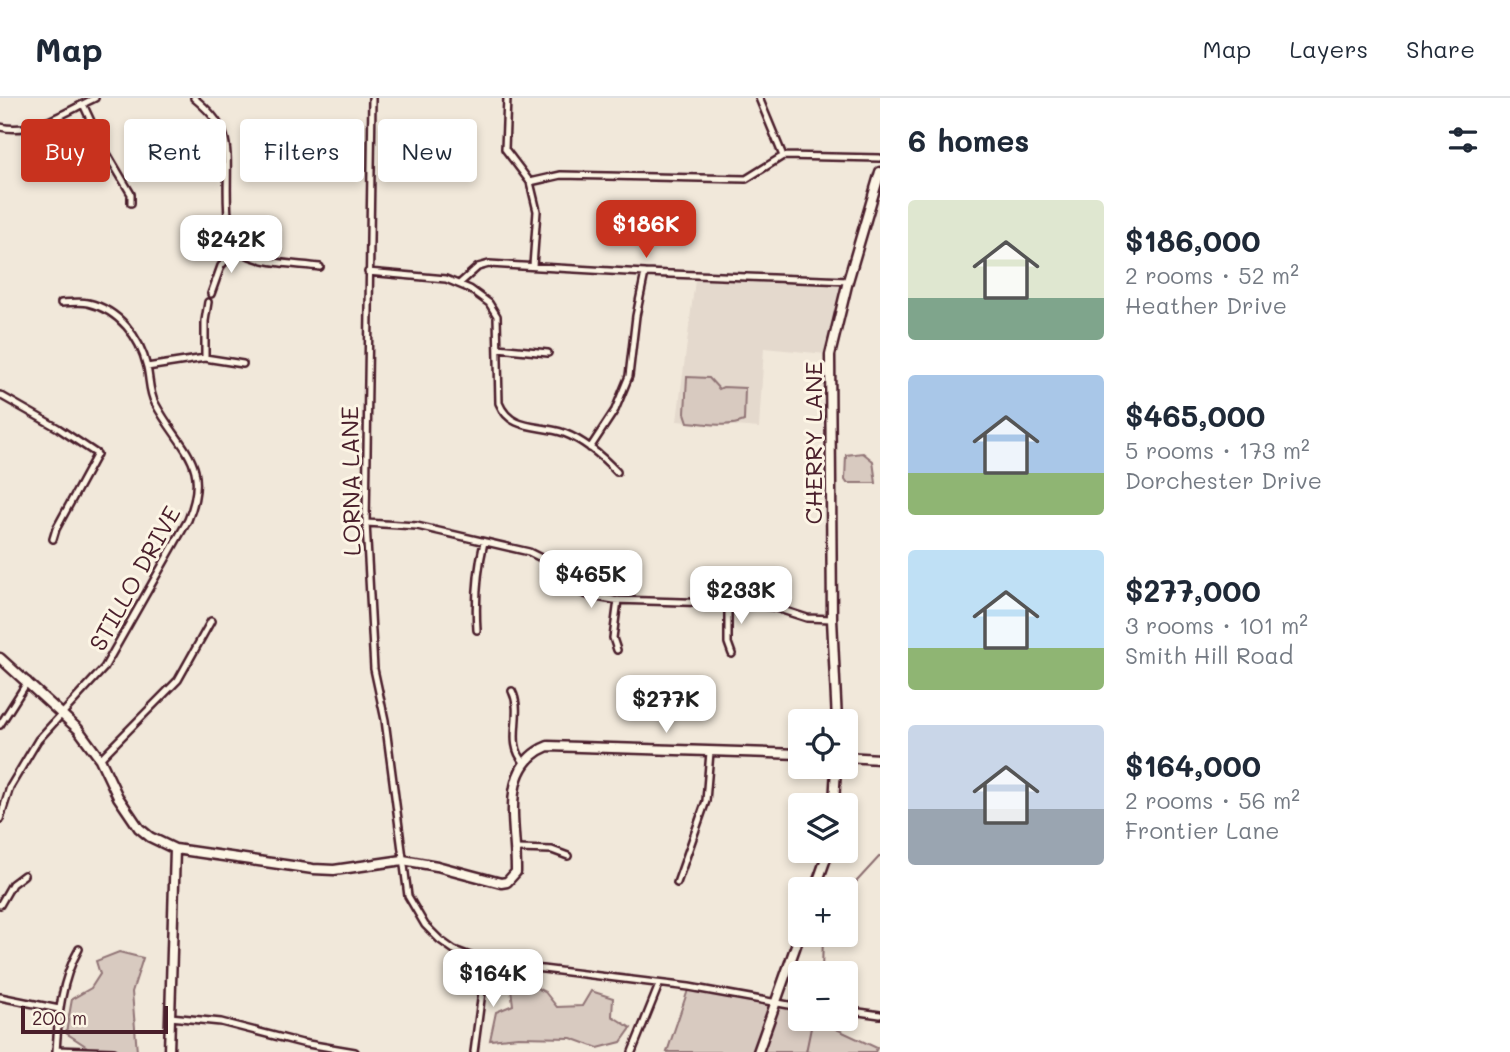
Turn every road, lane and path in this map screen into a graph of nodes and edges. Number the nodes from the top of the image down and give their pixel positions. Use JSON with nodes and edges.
{"nodes":[{"id":1,"x":95,"y":98,"type":"edge"},
{"id":2,"x":194,"y":98,"type":"edge"},
{"id":3,"x":372,"y":98,"type":"edge"},
{"id":4,"x":507,"y":98,"type":"edge"},
{"id":5,"x":759,"y":98,"type":"edge"},
{"id":6,"x":83,"y":104,"type":"junction"},
{"id":7,"x":0,"y":127,"type":"edge"},
{"id":8,"x":783,"y":156,"type":"junction"},
{"id":9,"x":880,"y":158,"type":"edge"},
{"id":10,"x":880,"y":172,"type":"edge"},
{"id":11,"x":530,"y":182,"type":"junction"},
{"id":12,"x":131,"y":203,"type":"dead end"},
{"id":13,"x":237,"y":247,"type":"junction"},
{"id":14,"x":533,"y":266,"type":"junction"},
{"id":15,"x":320,"y":267,"type":"dead end"},
{"id":16,"x":368,"y":272,"type":"junction"},
{"id":17,"x":645,"y":273,"type":"junction"},
{"id":18,"x":848,"y":281,"type":"junction"},
{"id":19,"x":460,"y":284,"type":"junction"},
{"id":20,"x":211,"y":294,"type":"dead end"},
{"id":21,"x":208,"y":302,"type":"dead end"},
{"id":22,"x":61,"y":303,"type":"dead end"},
{"id":23,"x":498,"y":348,"type":"junction"},
{"id":24,"x":548,"y":353,"type":"dead end"},
{"id":25,"x":205,"y":358,"type":"junction"},
{"id":26,"x":243,"y":364,"type":"dead end"},
{"id":27,"x":147,"y":368,"type":"junction"},
{"id":28,"x":0,"y":395,"type":"edge"},
{"id":29,"x":590,"y":448,"type":"junction"},
{"id":30,"x":617,"y":471,"type":"dead end"},
{"id":31,"x":366,"y":523,"type":"junction"},
{"id":32,"x":53,"y":539,"type":"dead end"},
{"id":33,"x":484,"y":542,"type":"junction"},
{"id":34,"x":618,"y":600,"type":"junction"},
{"id":35,"x":728,"y":603,"type":"junction"},
{"id":36,"x":832,"y":619,"type":"junction"},
{"id":37,"x":211,"y":621,"type":"dead end"},
{"id":38,"x":477,"y":629,"type":"dead end"},
{"id":39,"x":617,"y":650,"type":"dead end"},
{"id":40,"x":732,"y":654,"type":"dead end"},
{"id":41,"x":0,"y":658,"type":"edge"},
{"id":42,"x":27,"y":681,"type":"junction"},
{"id":43,"x":512,"y":691,"type":"dead end"},
{"id":44,"x":836,"y":709,"type":"edge"},
{"id":45,"x":61,"y":712,"type":"junction"},
{"id":46,"x":0,"y":725,"type":"edge"},
{"id":47,"x":710,"y":752,"type":"junction"},
{"id":48,"x":788,"y":754,"type":"edge"},
{"id":49,"x":858,"y":758,"type":"edge"},
{"id":50,"x":100,"y":759,"type":"junction"},
{"id":51,"x":880,"y":759,"type":"edge"},
{"id":52,"x":524,"y":762,"type":"junction"},
{"id":53,"x":0,"y":819,"type":"edge"},
{"id":54,"x":175,"y":849,"type":"junction"},
{"id":55,"x":517,"y":849,"type":"junction"},
{"id":56,"x":568,"y":856,"type":"dead end"},
{"id":57,"x":403,"y":860,"type":"junction"},
{"id":58,"x":24,"y":875,"type":"dead end"},
{"id":59,"x":677,"y":883,"type":"dead end"},
{"id":60,"x":0,"y":905,"type":"edge"},
{"id":61,"x":796,"y":947,"type":"edge"},
{"id":62,"x":79,"y":949,"type":"dead end"},
{"id":63,"x":486,"y":962,"type":"junction"},
{"id":64,"x":659,"y":985,"type":"junction"},
{"id":65,"x":0,"y":997,"type":"edge"},
{"id":66,"x":778,"y":1001,"type":"junction"},
{"id":67,"x":788,"y":1004,"type":"edge"},
{"id":68,"x":59,"y":1009,"type":"junction"},
{"id":69,"x":858,"y":1012,"type":"edge"},
{"id":70,"x":880,"y":1015,"type":"edge"},
{"id":71,"x":170,"y":1017,"type":"junction"},
{"id":72,"x":56,"y":1051,"type":"edge"},
{"id":73,"x":114,"y":1052,"type":"edge"},
{"id":74,"x":169,"y":1052,"type":"edge"},
{"id":75,"x":355,"y":1052,"type":"edge"},
{"id":76,"x":474,"y":1052,"type":"edge"},
{"id":77,"x":632,"y":1052,"type":"edge"},
{"id":78,"x":758,"y":1052,"type":"edge"}],
"edges":[{"from":1,"to":6,"type":"street"},
{"from":2,"to":13,"type":"street"},
{"from":3,"to":16,"type":"street","name":"LORNA LANE"},
{"from":4,"to":11,"type":"street"},
{"from":5,"to":8,"type":"street"},
{"from":6,"to":7,"type":"street"},
{"from":6,"to":12,"type":"street"},
{"from":8,"to":9,"type":"street"},
{"from":8,"to":11,"type":"street"},
{"from":10,"to":18,"type":"street","name":"CHERRY LANE"},
{"from":11,"to":14,"type":"street"},
{"from":13,"to":15,"type":"street"},
{"from":13,"to":20,"type":"street"},
{"from":14,"to":17,"type":"street"},
{"from":14,"to":19,"type":"street"},
{"from":16,"to":19,"type":"street"},
{"from":16,"to":31,"type":"street","name":"LORNA LANE"},
{"from":17,"to":18,"type":"street"},
{"from":17,"to":29,"type":"street"},
{"from":18,"to":36,"type":"street","name":"CHERRY LANE"},
{"from":19,"to":23,"type":"street"},
{"from":21,"to":25,"type":"street"},
{"from":22,"to":27,"type":"street","name":"STILLO DRIVE"},
{"from":23,"to":24,"type":"street"},
{"from":23,"to":29,"type":"street"},
{"from":25,"to":26,"type":"street"},
{"from":25,"to":27,"type":"street"},
{"from":27,"to":45,"type":"street","name":"STILLO DRIVE"},
{"from":28,"to":32,"type":"street"},
{"from":29,"to":30,"type":"street"},
{"from":31,"to":33,"type":"street"},
{"from":31,"to":57,"type":"street","name":"LORNA LANE"},
{"from":33,"to":34,"type":"street"},
{"from":33,"to":38,"type":"street"},
{"from":34,"to":35,"type":"street"},
{"from":34,"to":39,"type":"street"},
{"from":35,"to":36,"type":"street"},
{"from":35,"to":40,"type":"street"},
{"from":36,"to":44,"type":"street","name":"CHERRY LANE"},
{"from":37,"to":50,"type":"street"},
{"from":41,"to":42,"type":"street"},
{"from":42,"to":45,"type":"street"},
{"from":42,"to":46,"type":"street"},
{"from":43,"to":52,"type":"street"},
{"from":45,"to":50,"type":"street"},
{"from":45,"to":53,"type":"street","name":"STILLO DRIVE"},
{"from":47,"to":48,"type":"street"},
{"from":47,"to":52,"type":"street"},
{"from":47,"to":59,"type":"street"},
{"from":49,"to":51,"type":"street"},
{"from":50,"to":54,"type":"street"},
{"from":52,"to":55,"type":"street"},
{"from":54,"to":57,"type":"street"},
{"from":54,"to":71,"type":"street"},
{"from":55,"to":56,"type":"street"},
{"from":55,"to":57,"type":"street"},
{"from":57,"to":63,"type":"street","name":"LORNA LANE"},
{"from":58,"to":60,"type":"street"},
{"from":61,"to":66,"type":"street"},
{"from":62,"to":68,"type":"street"},
{"from":63,"to":64,"type":"street","name":"LORNA LANE"},
{"from":63,"to":76,"type":"street"},
{"from":64,"to":66,"type":"street","name":"LORNA LANE"},
{"from":64,"to":77,"type":"street"},
{"from":65,"to":68,"type":"street"},
{"from":66,"to":67,"type":"street","name":"LORNA LANE"},
{"from":66,"to":78,"type":"street"},
{"from":68,"to":72,"type":"street"},
{"from":69,"to":70,"type":"street"},
{"from":71,"to":74,"type":"street"},
{"from":71,"to":75,"type":"street"},
{"from":72,"to":73,"type":"street"}]}
